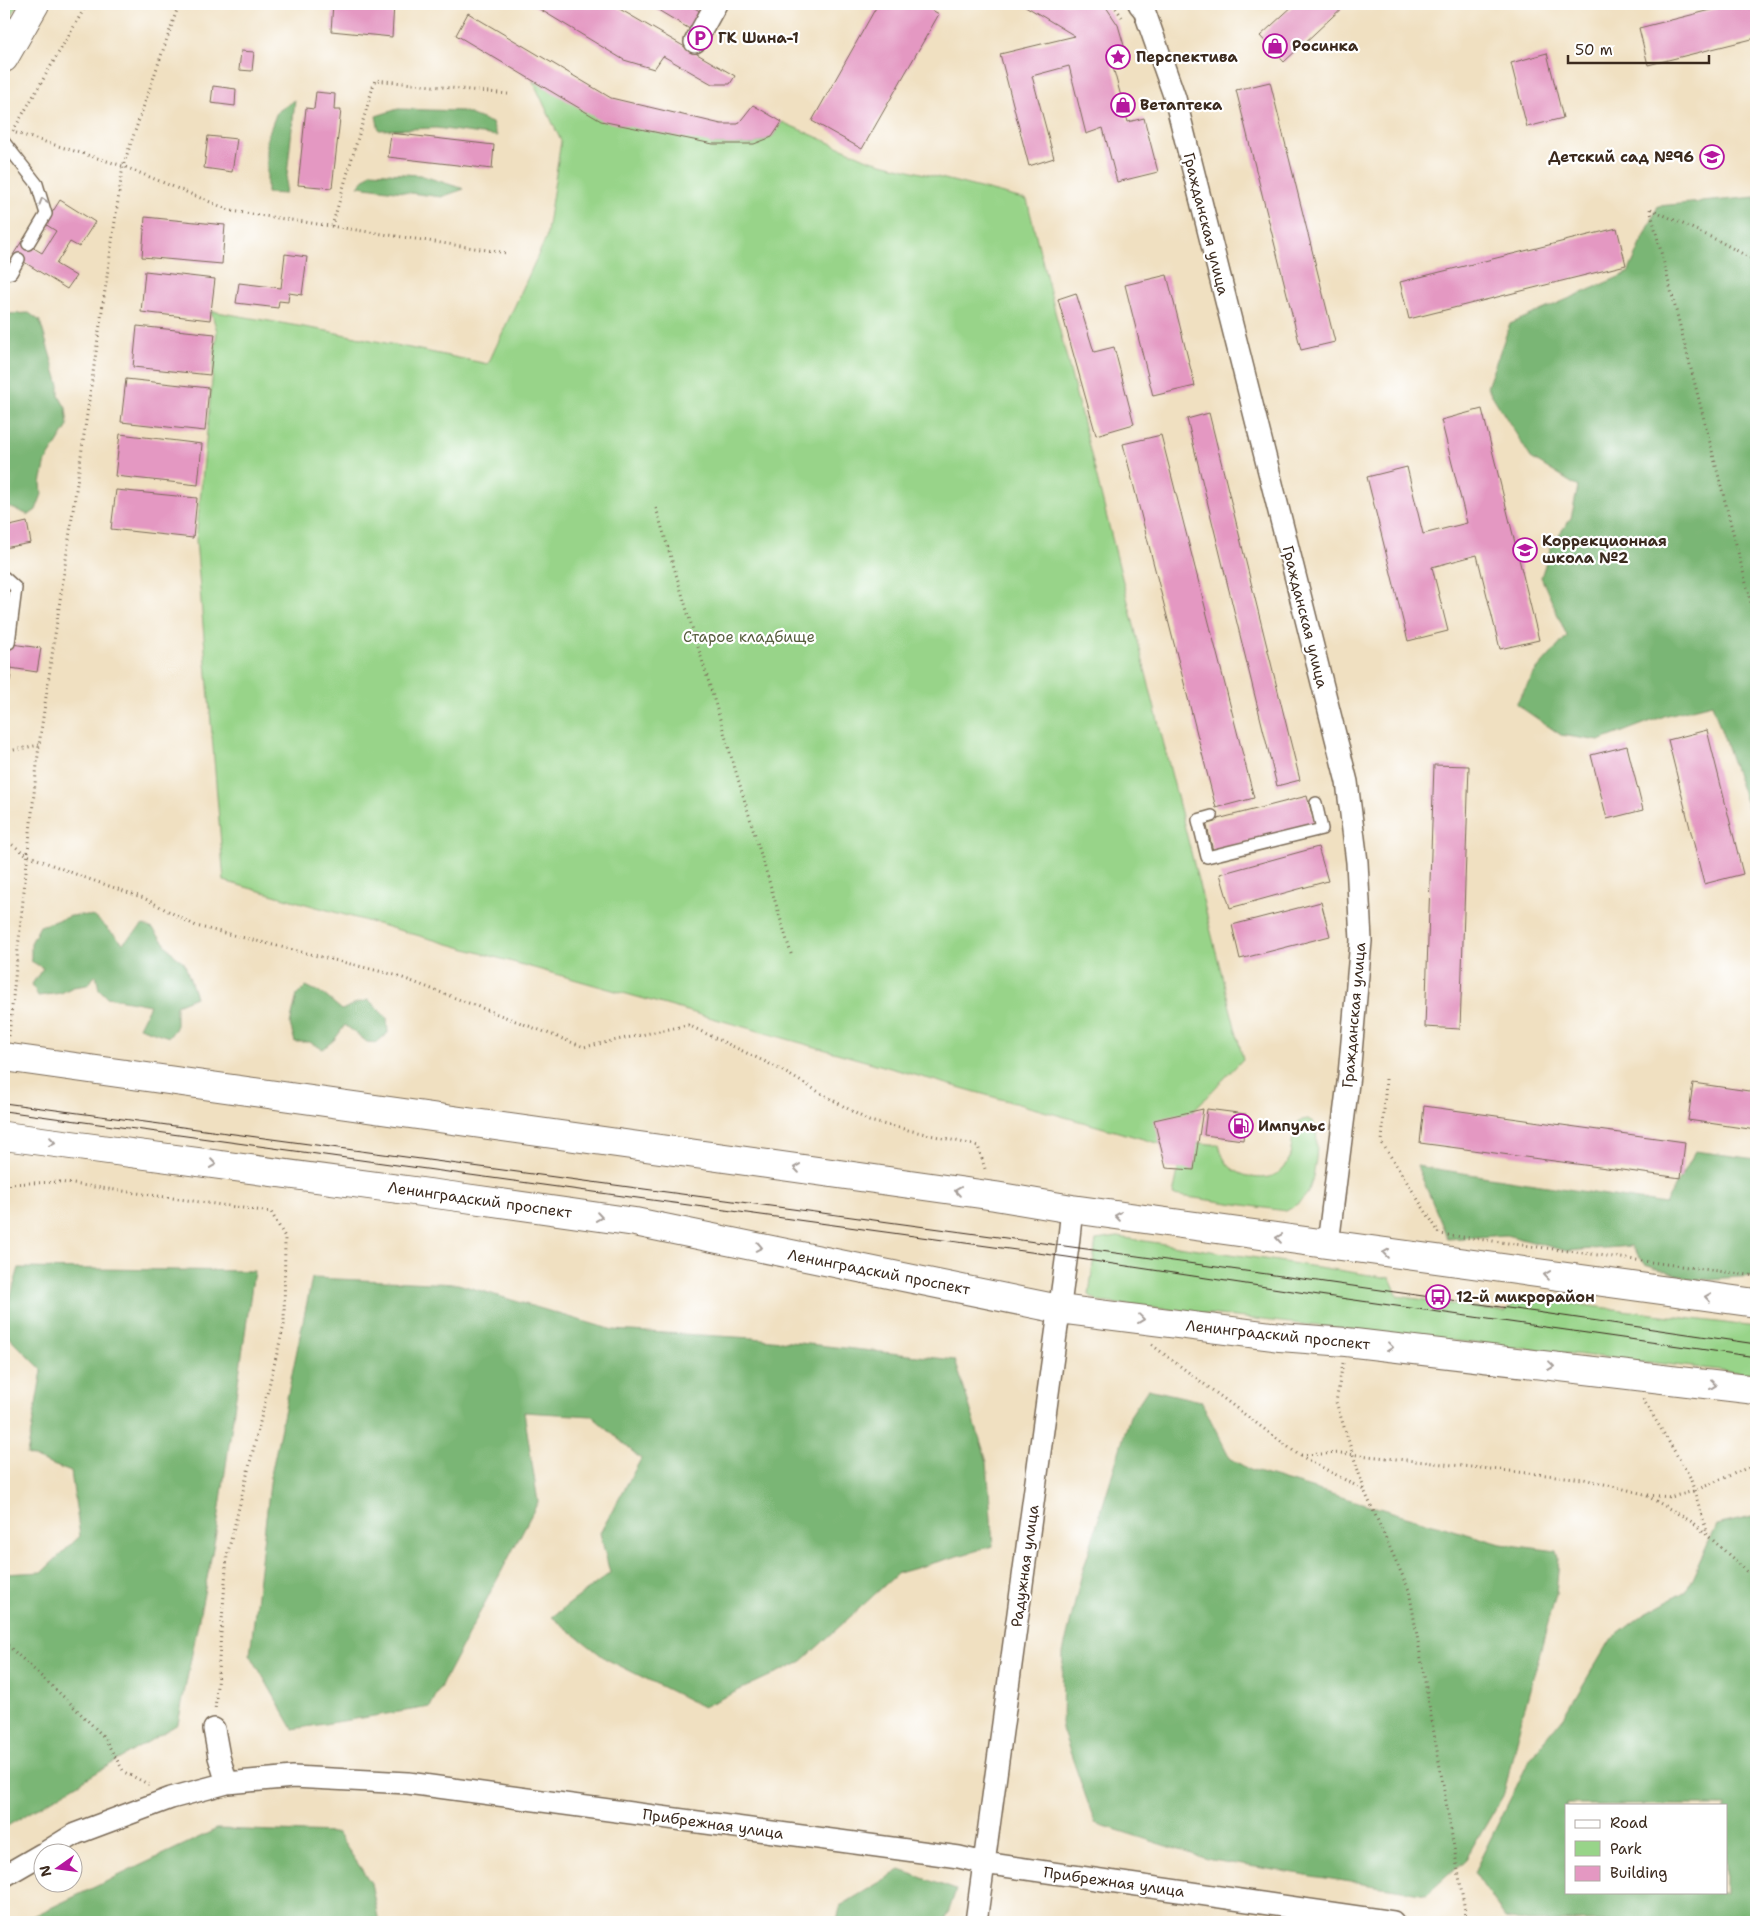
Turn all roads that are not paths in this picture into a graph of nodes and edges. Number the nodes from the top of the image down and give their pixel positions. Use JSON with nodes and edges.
{"nodes":[{"id":1,"x":35,"y":4,"type":"edge"},
{"id":2,"x":716,"y":4,"type":"edge"},
{"id":3,"x":1139,"y":4,"type":"edge"},
{"id":4,"x":696,"y":42,"type":"dead end"},
{"id":5,"x":4,"y":58,"type":"edge"},
{"id":6,"x":5,"y":143,"type":"edge"},
{"id":7,"x":28,"y":244,"type":"dead end"},
{"id":8,"x":19,"y":259,"type":"dead end"},
{"id":9,"x":4,"y":274,"type":"edge"},
{"id":10,"x":4,"y":577,"type":"edge"},
{"id":11,"x":8,"y":613,"type":"edge"},
{"id":12,"x":7,"y":639,"type":"edge"},
{"id":13,"x":1316,"y":803,"type":"dead end"},
{"id":14,"x":1212,"y":816,"type":"dead end"},
{"id":15,"x":5,"y":1057,"type":"edge"},
{"id":16,"x":4,"y":1136,"type":"edge"},
{"id":17,"x":1072,"y":1209,"type":"junction"},
{"id":18,"x":1328,"y":1244,"type":"junction"},
{"id":19,"x":1756,"y":1303,"type":"edge"},
{"id":20,"x":1059,"y":1309,"type":"junction"},
{"id":21,"x":1756,"y":1390,"type":"edge"},
{"id":22,"x":214,"y":1729,"type":"road end"},
{"id":23,"x":227,"y":1783,"type":"junction"},
{"id":24,"x":59,"y":1844,"type":"edge"},
{"id":25,"x":32,"y":1860,"type":"edge"},
{"id":26,"x":984,"y":1863,"type":"junction"},
{"id":27,"x":4,"y":1876,"type":"edge"},
{"id":28,"x":976,"y":1922,"type":"edge"},
{"id":29,"x":1393,"y":1922,"type":"edge"}],
"edges":[{"from":1,"to":5,"type":"main road"},
{"from":2,"to":4,"type":"street"},
{"from":3,"to":18,"type":"street","name":"Гражданская улица"},
{"from":7,"to":6,"type":"lane","one_way":true},
{"from":8,"to":9,"type":"lane"},
{"from":10,"to":11,"type":"lane"},
{"from":11,"to":12,"type":"lane"},
{"from":13,"to":14,"type":"lane"},
{"from":17,"to":15,"type":"main road","one_way":true},
{"from":16,"to":20,"type":"main road","name":"Ленинградский проспект","one_way":true},
{"from":18,"to":17,"type":"main road","one_way":true},
{"from":17,"to":20,"type":"street","name":"Радужная улица"},
{"from":19,"to":18,"type":"main road","one_way":true},
{"from":20,"to":21,"type":"main road","name":"Ленинградский проспект","one_way":true},
{"from":20,"to":26,"type":"street","name":"Радужная улица"},
{"from":22,"to":23,"type":"street"},
{"from":23,"to":24,"type":"street","name":"Прибрежная улица"},
{"from":23,"to":26,"type":"street","name":"Прибрежная улица"},
{"from":25,"to":27,"type":"street","name":"Прибрежная улица"},
{"from":26,"to":28,"type":"street","name":"Радужная улица"},
{"from":26,"to":29,"type":"street","name":"Прибрежная улица"}]}
